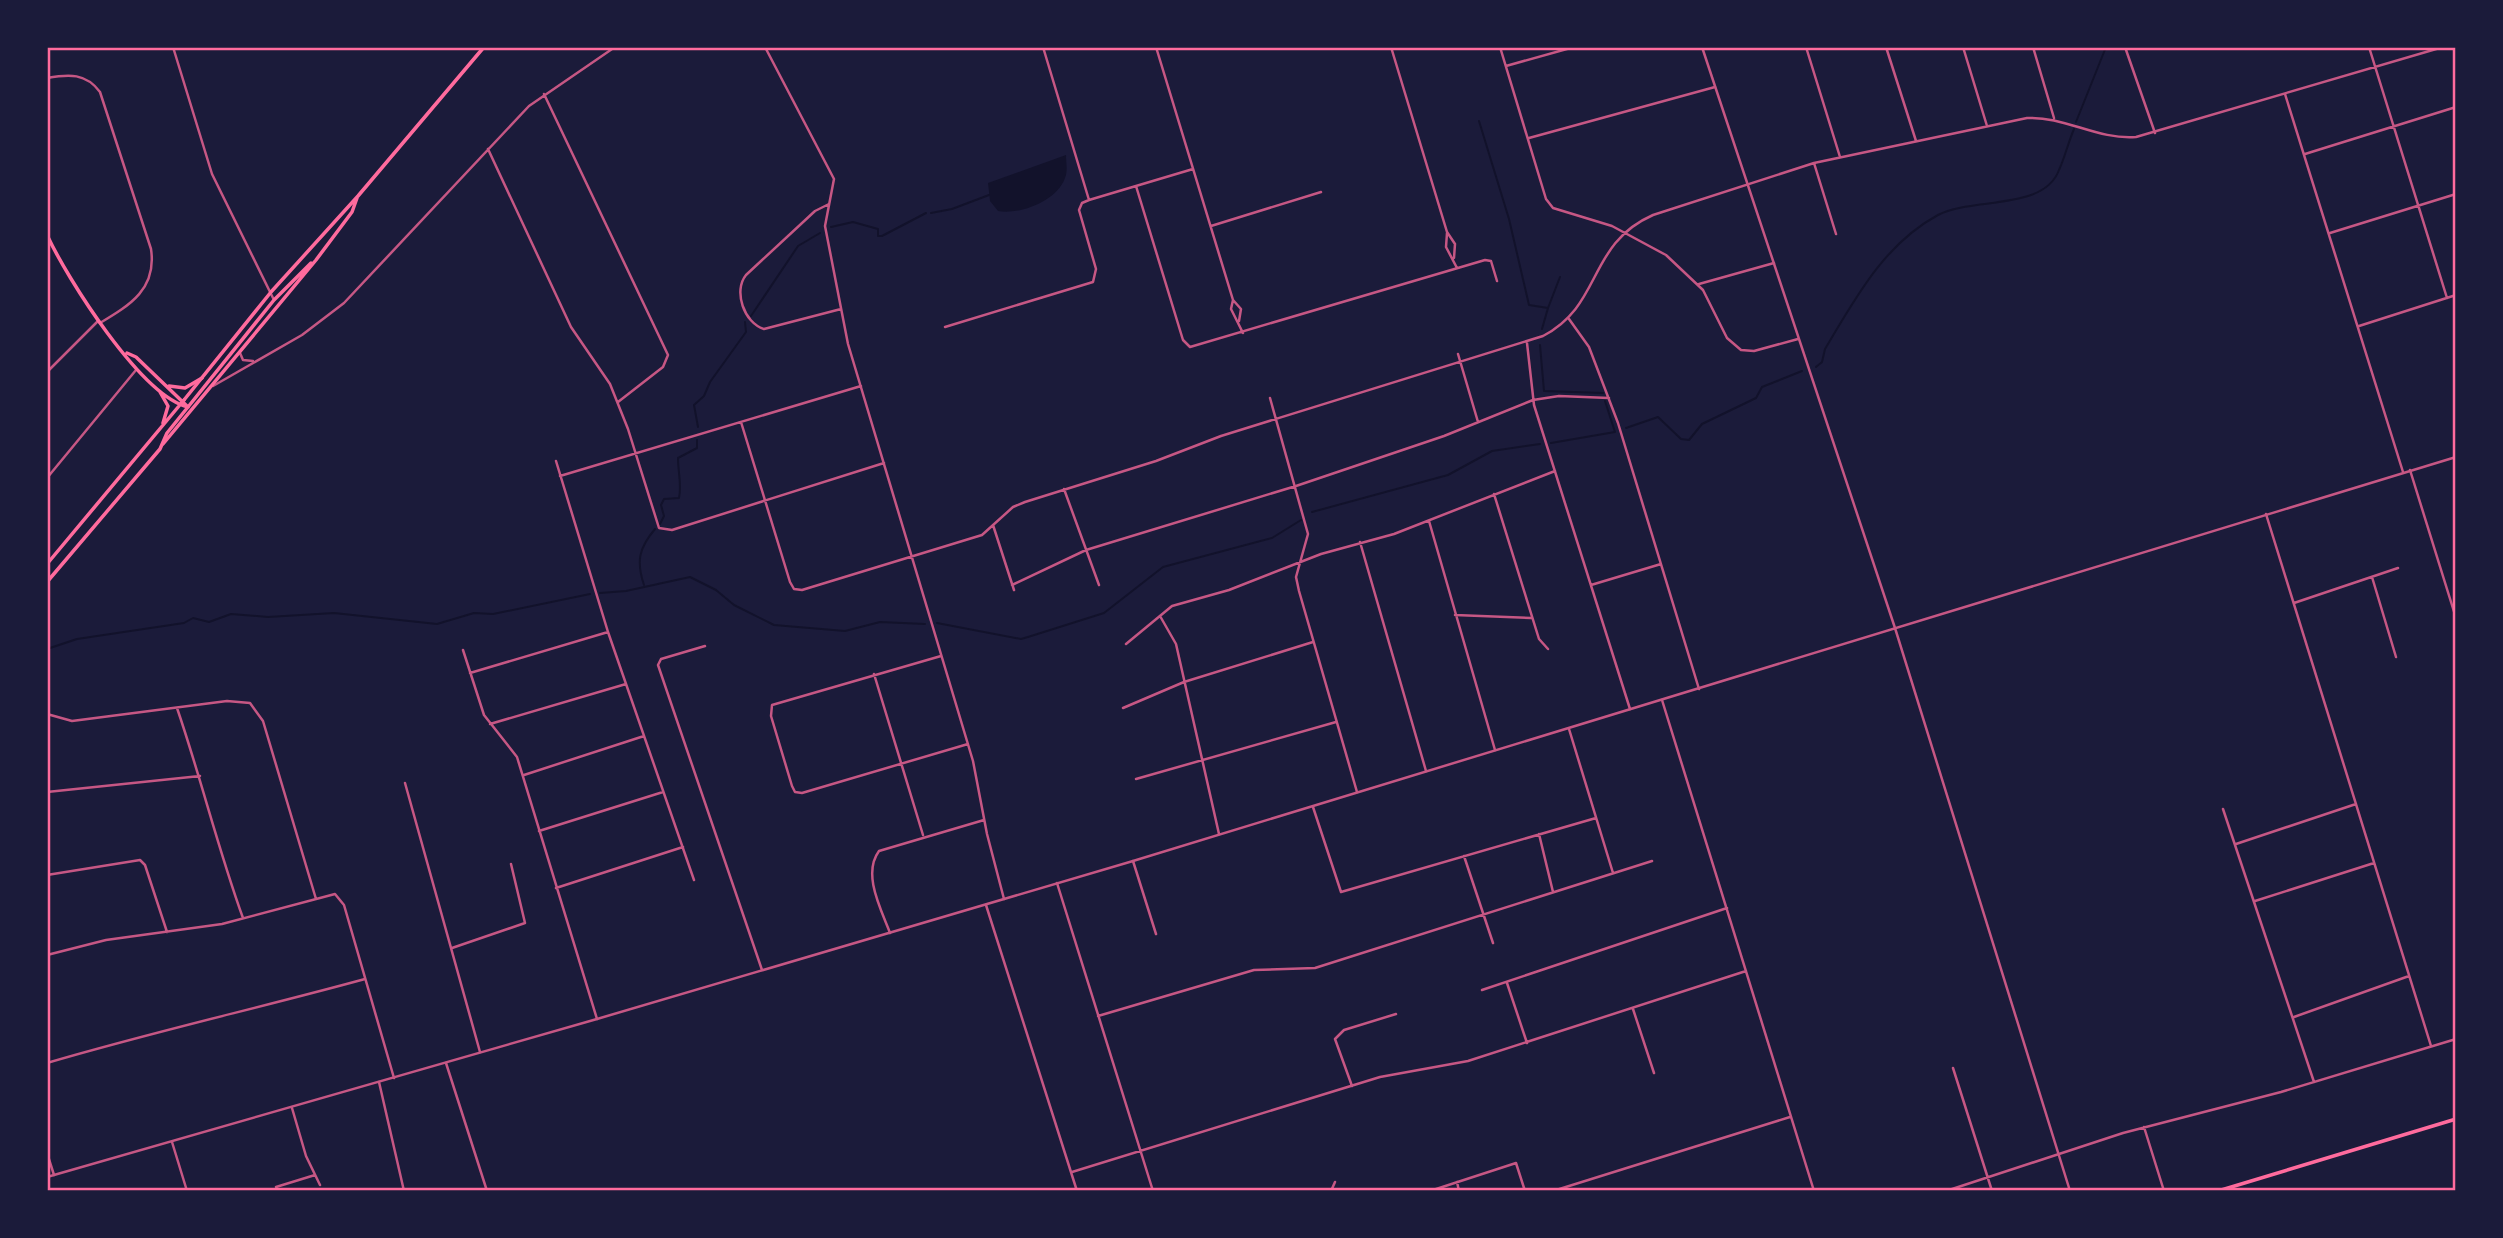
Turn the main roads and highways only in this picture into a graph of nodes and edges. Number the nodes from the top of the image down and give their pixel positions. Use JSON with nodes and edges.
{"nodes":[{"id":1,"x":484,"y":47,"type":"edge"},
{"id":2,"x":358,"y":196,"type":"junction"},
{"id":3,"x":47,"y":235,"type":"edge"},
{"id":4,"x":316,"y":260,"type":"junction"},
{"id":5,"x":125,"y":352,"type":"junction"},
{"id":6,"x":202,"y":378,"type":"junction"},
{"id":7,"x":163,"y":383,"type":"junction"},
{"id":8,"x":156,"y":388,"type":"junction"},
{"id":9,"x":184,"y":400,"type":"junction"},
{"id":10,"x":179,"y":405,"type":"junction"},
{"id":11,"x":188,"y":407,"type":"junction"},
{"id":12,"x":161,"y":428,"type":"junction"},
{"id":13,"x":160,"y":449,"type":"junction"},
{"id":14,"x":47,"y":564,"type":"edge"},
{"id":15,"x":47,"y":582,"type":"edge"},
{"id":16,"x":2456,"y":1119,"type":"edge"},
{"id":17,"x":2218,"y":1191,"type":"edge"}],
"edges":[{"from":1,"to":2,"type":"main road"},
{"from":2,"to":4,"type":"main road"},
{"from":2,"to":6,"type":"main road"},
{"from":3,"to":5,"type":"main road"},
{"from":4,"to":11,"type":"main road"},
{"from":4,"to":13,"type":"main road"},
{"from":5,"to":7,"type":"main road"},
{"from":5,"to":8,"type":"main road"},
{"from":6,"to":7,"type":"main road"},
{"from":6,"to":9,"type":"main road"},
{"from":7,"to":9,"type":"main road"},
{"from":8,"to":10,"type":"main road"},
{"from":8,"to":12,"type":"main road"},
{"from":9,"to":10,"type":"main road"},
{"from":9,"to":11,"type":"main road"},
{"from":10,"to":11,"type":"main road"},
{"from":10,"to":12,"type":"main road"},
{"from":11,"to":13,"type":"main road"},
{"from":12,"to":14,"type":"main road"},
{"from":13,"to":15,"type":"main road"},
{"from":16,"to":17,"type":"main road"}]}
